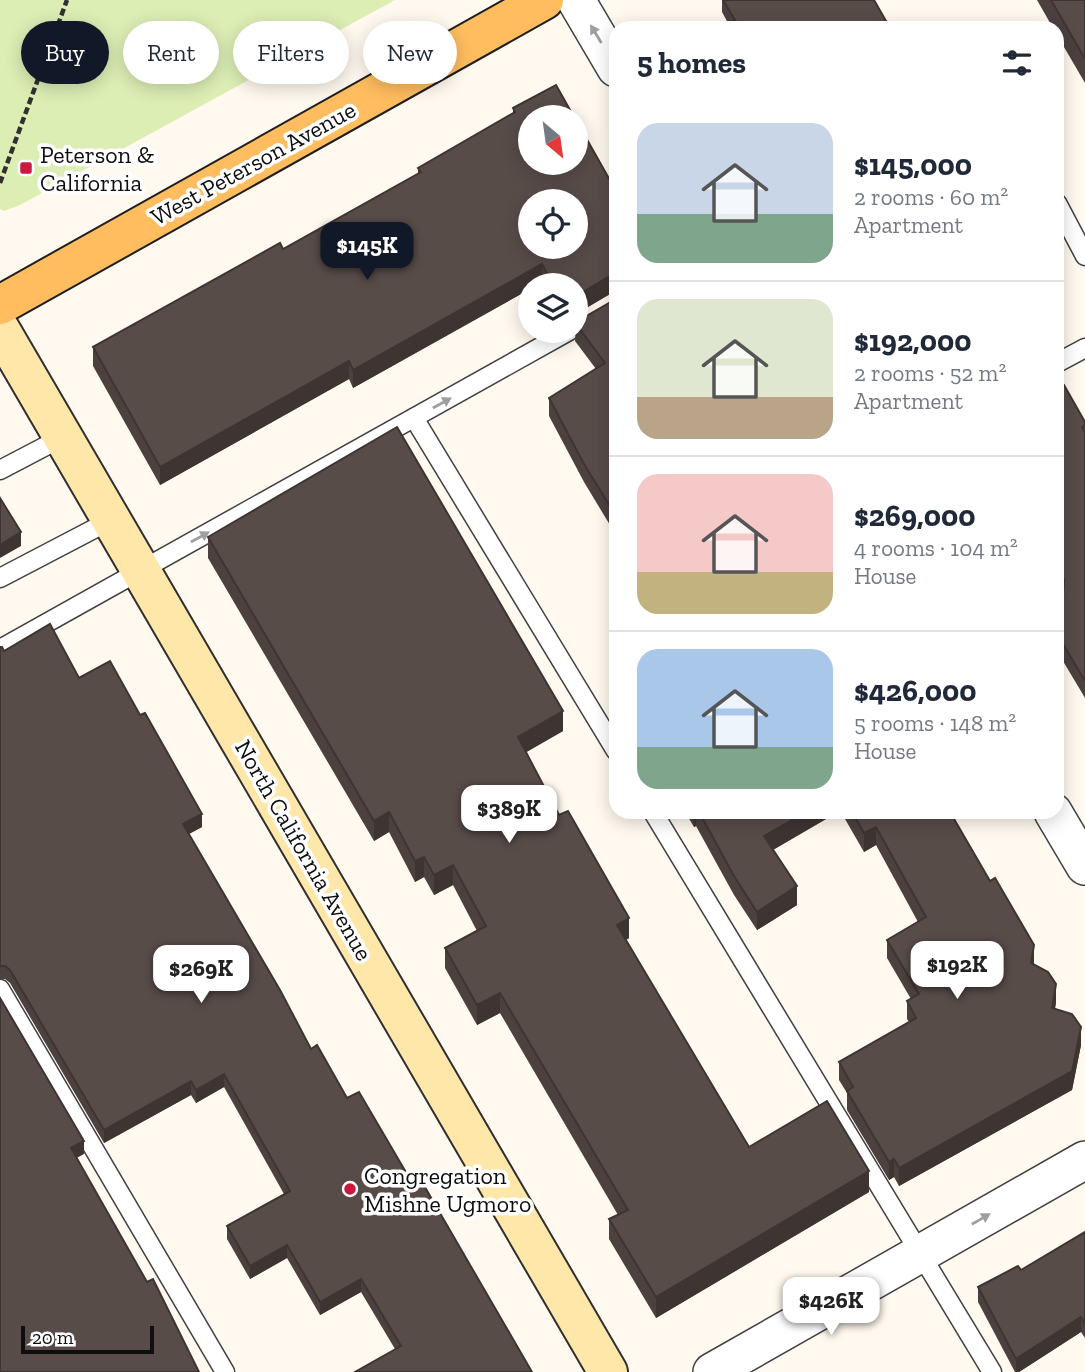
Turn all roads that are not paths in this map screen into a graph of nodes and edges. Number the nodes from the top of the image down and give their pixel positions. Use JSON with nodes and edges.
{"nodes":[{"id":1,"x":544,"y":0,"type":"edge"},
{"id":2,"x":576,"y":0,"type":"edge"},
{"id":3,"x":609,"y":56,"type":"edge"},
{"id":4,"x":1064,"y":216,"type":"edge"},
{"id":5,"x":1085,"y":256,"type":"edge"},
{"id":6,"x":0,"y":305,"type":"edge"},
{"id":7,"x":0,"y":329,"type":"edge"},
{"id":8,"x":548,"y":343,"type":"edge"},
{"id":9,"x":1085,"y":348,"type":"edge"},
{"id":10,"x":1064,"y":359,"type":"edge"},
{"id":11,"x":414,"y":418,"type":"junction"},
{"id":12,"x":62,"y":437,"type":"junction"},
{"id":13,"x":0,"y":470,"type":"edge"},
{"id":14,"x":111,"y":520,"type":"junction"},
{"id":15,"x":140,"y":570,"type":"junction"},
{"id":16,"x":0,"y":578,"type":"edge"},
{"id":17,"x":0,"y":649,"type":"edge"},
{"id":18,"x":609,"y":739,"type":"edge"},
{"id":19,"x":657,"y":819,"type":"edge"},
{"id":20,"x":1057,"y":819,"type":"edge"},
{"id":21,"x":1085,"y":866,"type":"edge"},
{"id":22,"x":0,"y":989,"type":"edge"},
{"id":23,"x":1085,"y":1160,"type":"edge"},
{"id":24,"x":922,"y":1253,"type":"junction"},
{"id":25,"x":225,"y":1372,"type":"edge"},
{"id":26,"x":608,"y":1372,"type":"edge"},
{"id":27,"x":712,"y":1372,"type":"edge"},
{"id":28,"x":992,"y":1372,"type":"edge"}],
"edges":[{"from":1,"to":6,"type":"main road","name":"West Peterson Avenue"},
{"from":3,"to":2,"type":"street","one_way":true},
{"from":4,"to":5,"type":"lane"},
{"from":7,"to":12,"type":"main road","name":"North California Avenue"},
{"from":11,"to":8,"type":"lane","one_way":true},
{"from":9,"to":10,"type":"lane"},
{"from":15,"to":11,"type":"lane","one_way":true},
{"from":11,"to":18,"type":"lane"},
{"from":12,"to":13,"type":"lane"},
{"from":12,"to":14,"type":"main road","name":"North California Avenue"},
{"from":14,"to":15,"type":"main road","name":"North California Avenue"},
{"from":14,"to":16,"type":"lane"},
{"from":15,"to":17,"type":"lane"},
{"from":15,"to":26,"type":"main road","name":"North California Avenue"},
{"from":19,"to":24,"type":"lane"},
{"from":20,"to":21,"type":"street"},
{"from":22,"to":25,"type":"lane"},
{"from":24,"to":23,"type":"street","one_way":true},
{"from":24,"to":27,"type":"street"},
{"from":24,"to":28,"type":"lane"}]}
